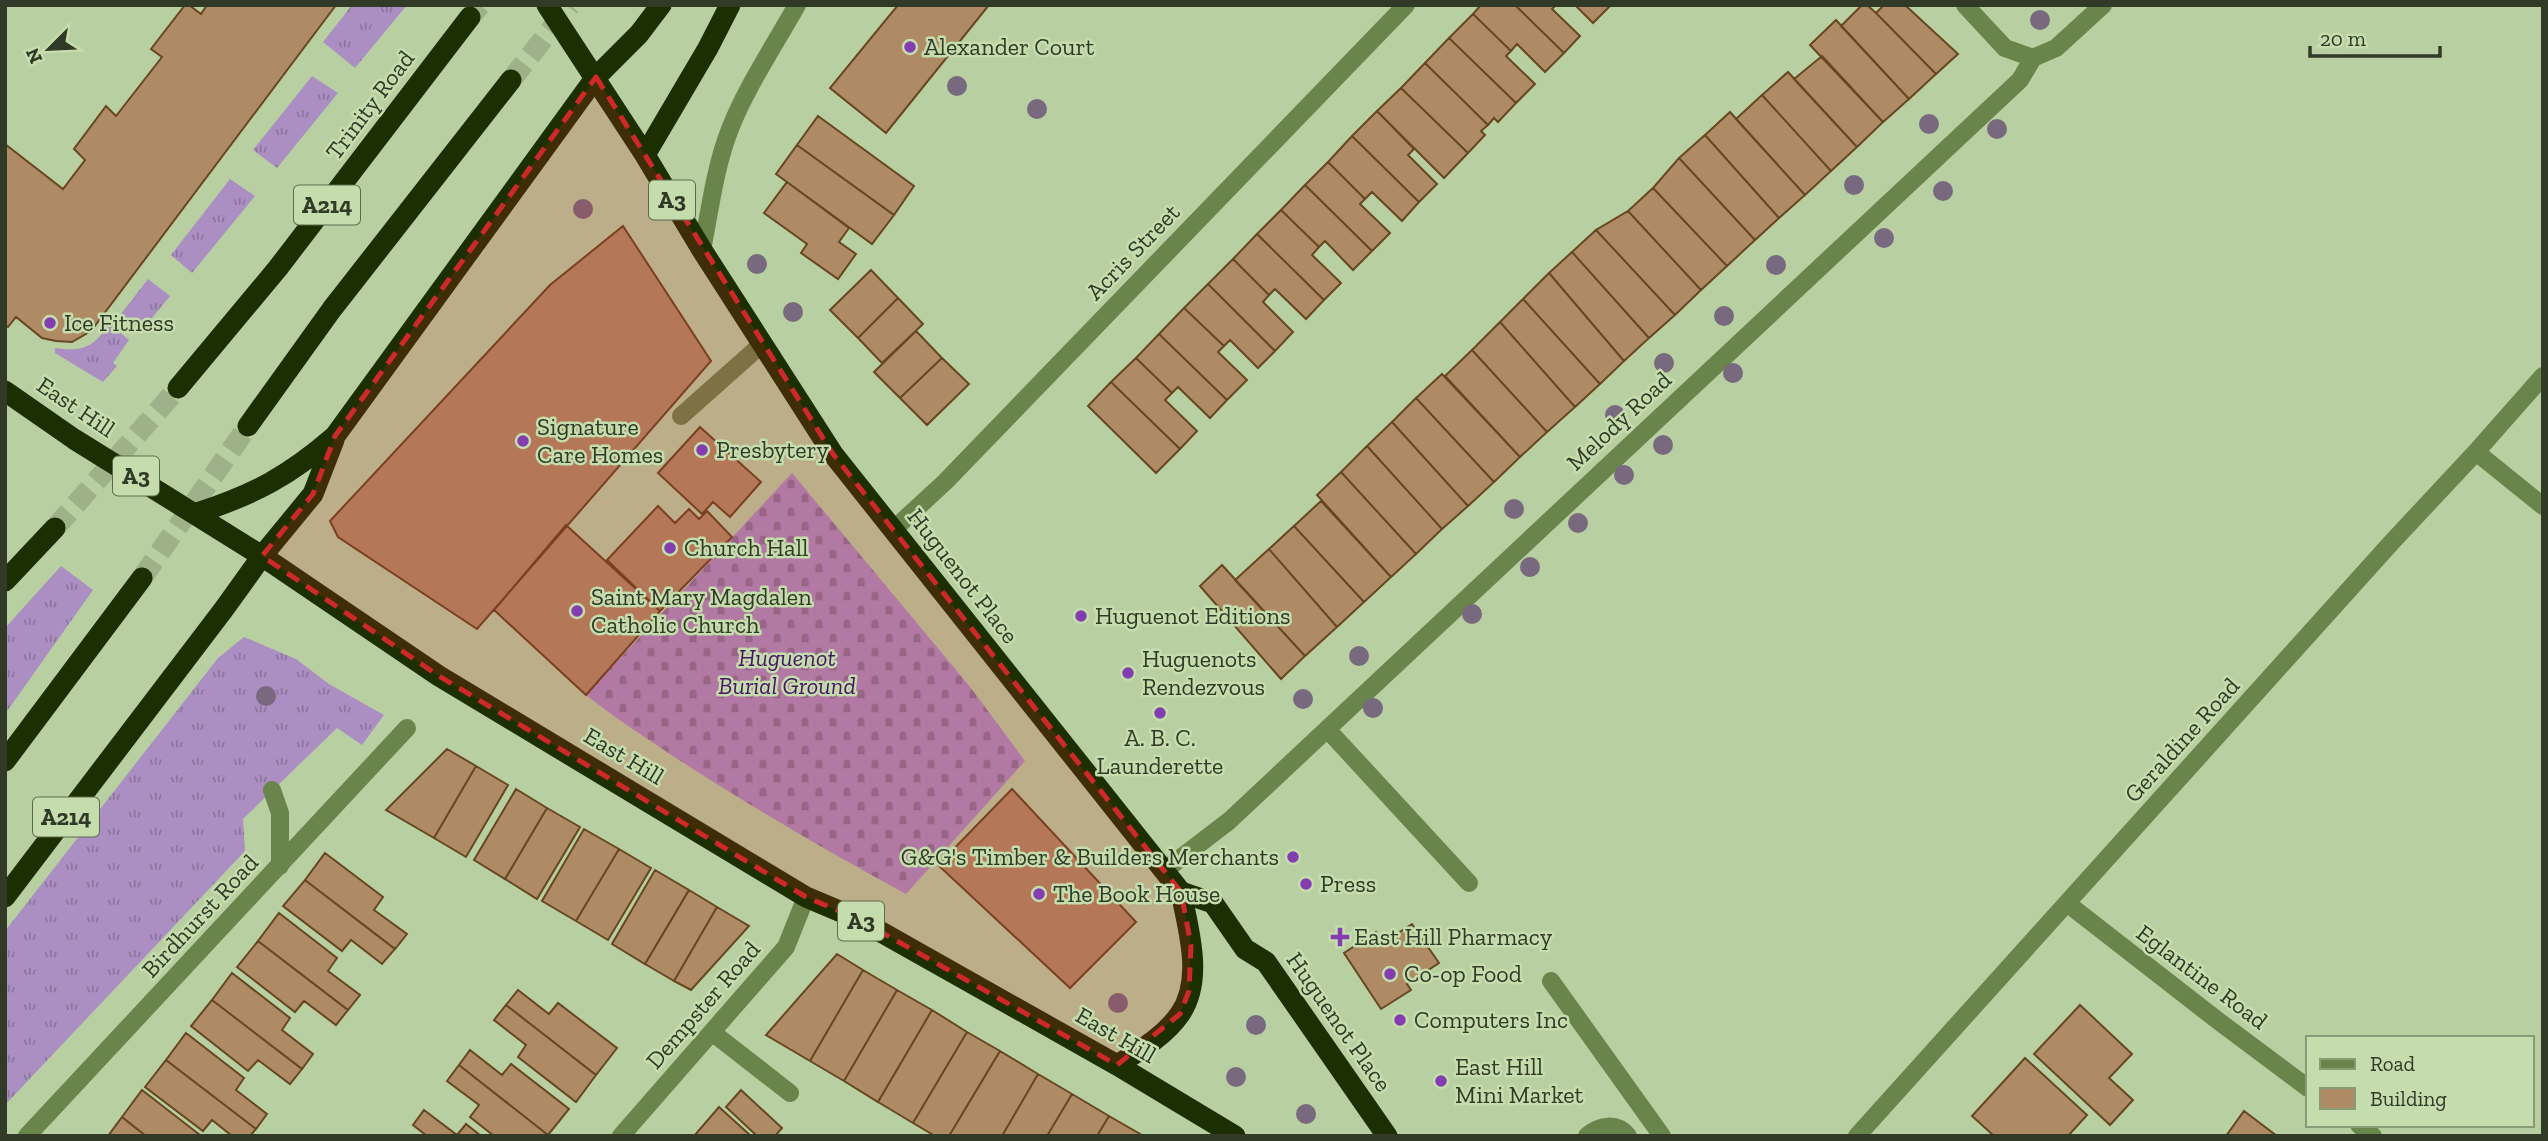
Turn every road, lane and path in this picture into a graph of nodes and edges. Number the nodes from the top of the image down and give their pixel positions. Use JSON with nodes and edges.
{"nodes":[{"id":1,"x":547,"y":5,"type":"edge"},
{"id":2,"x":662,"y":5,"type":"edge"},
{"id":3,"x":730,"y":5,"type":"edge"},
{"id":4,"x":797,"y":5,"type":"edge"},
{"id":5,"x":1406,"y":5,"type":"edge"},
{"id":6,"x":1965,"y":5,"type":"edge"},
{"id":7,"x":2103,"y":5,"type":"edge"},
{"id":8,"x":470,"y":17,"type":"tunnel mouth"},
{"id":9,"x":2032,"y":58,"type":"junction"},
{"id":10,"x":596,"y":77,"type":"junction"},
{"id":11,"x":511,"y":80,"type":"tunnel mouth"},
{"id":12,"x":645,"y":155,"type":"junction"},
{"id":13,"x":702,"y":250,"type":"junction"},
{"id":14,"x":762,"y":344,"type":"junction"},
{"id":15,"x":2543,"y":376,"type":"edge"},
{"id":16,"x":178,"y":388,"type":"tunnel mouth"},
{"id":17,"x":5,"y":391,"type":"edge"},
{"id":18,"x":681,"y":416,"type":"dead end"},
{"id":19,"x":248,"y":426,"type":"tunnel mouth"},
{"id":20,"x":335,"y":436,"type":"junction"},
{"id":21,"x":2476,"y":452,"type":"junction"},
{"id":22,"x":2543,"y":506,"type":"edge"},
{"id":23,"x":197,"y":513,"type":"junction"},
{"id":24,"x":55,"y":528,"type":"tunnel mouth"},
{"id":25,"x":893,"y":530,"type":"junction"},
{"id":26,"x":262,"y":555,"type":"junction"},
{"id":27,"x":142,"y":578,"type":"tunnel mouth"},
{"id":28,"x":5,"y":581,"type":"edge"},
{"id":29,"x":407,"y":728,"type":"dead end"},
{"id":30,"x":1327,"y":729,"type":"junction"},
{"id":31,"x":5,"y":761,"type":"edge"},
{"id":32,"x":272,"y":790,"type":"dead end"},
{"id":33,"x":280,"y":866,"type":"junction"},
{"id":34,"x":1165,"y":870,"type":"junction"},
{"id":35,"x":1469,"y":883,"type":"dead end"},
{"id":36,"x":1181,"y":891,"type":"junction"},
{"id":37,"x":5,"y":897,"type":"edge"},
{"id":38,"x":806,"y":897,"type":"junction"},
{"id":39,"x":2068,"y":904,"type":"junction"},
{"id":40,"x":1551,"y":981,"type":"dead end"},
{"id":41,"x":713,"y":1033,"type":"junction"},
{"id":42,"x":1117,"y":1065,"type":"junction"},
{"id":43,"x":2306,"y":1087,"type":"edge"},
{"id":44,"x":790,"y":1093,"type":"dead end"},
{"id":45,"x":27,"y":1136,"type":"edge"},
{"id":46,"x":621,"y":1136,"type":"edge"},
{"id":47,"x":1235,"y":1136,"type":"edge"},
{"id":48,"x":1387,"y":1136,"type":"edge"},
{"id":49,"x":1587,"y":1136,"type":"edge"},
{"id":50,"x":1628,"y":1136,"type":"edge"},
{"id":51,"x":1662,"y":1136,"type":"edge"},
{"id":52,"x":1857,"y":1136,"type":"edge"}],
"edges":[{"from":1,"to":10,"type":"highway","name":"Huguenot Place","number":"A3"},
{"from":2,"to":10,"type":"highway","number":"A214"},
{"from":3,"to":12,"type":"highway"},
{"from":4,"to":13,"type":"street"},
{"from":5,"to":25,"type":"street","name":"Acris Street"},
{"from":6,"to":9,"type":"street"},
{"from":7,"to":9,"type":"street","name":"Melody Road"},
{"from":8,"to":16,"type":"highway","name":"Trinity Road","number":"A214"},
{"from":9,"to":30,"type":"street","name":"Melody Road"},
{"from":10,"to":12,"type":"highway","name":"Huguenot Place","number":"A3"},
{"from":10,"to":20,"type":"highway","number":"A214"},
{"from":11,"to":19,"type":"highway","number":"A214"},
{"from":12,"to":13,"type":"highway","name":"Huguenot Place","number":"A3"},
{"from":13,"to":14,"type":"highway","name":"Huguenot Place","number":"A3"},
{"from":14,"to":18,"type":"street"},
{"from":14,"to":25,"type":"highway","name":"Huguenot Place","number":"A3"},
{"from":15,"to":21,"type":"street","name":"Geraldine Road"},
{"from":17,"to":23,"type":"highway","name":"East Hill","number":"A3"},
{"from":20,"to":23,"type":"highway","number":"A214"},
{"from":20,"to":26,"type":"highway","number":"A214"},
{"from":21,"to":22,"type":"street"},
{"from":21,"to":39,"type":"street","name":"Geraldine Road"},
{"from":23,"to":26,"type":"highway","name":"East Hill","number":"A3"},
{"from":24,"to":28,"type":"highway"},
{"from":25,"to":34,"type":"highway","name":"Huguenot Place","number":"A3"},
{"from":26,"to":37,"type":"highway","number":"A214"},
{"from":26,"to":38,"type":"highway","name":"East Hill","number":"A3"},
{"from":27,"to":31,"type":"highway"},
{"from":29,"to":33,"type":"street","name":"Birdhurst Road"},
{"from":30,"to":34,"type":"street","name":"Melody Road"},
{"from":30,"to":35,"type":"street"},
{"from":32,"to":33,"type":"street"},
{"from":33,"to":45,"type":"street","name":"Birdhurst Road"},
{"from":34,"to":36,"type":"highway","name":"Huguenot Place","number":"A3"},
{"from":36,"to":42,"type":"highway","number":"A3"},
{"from":36,"to":48,"type":"highway","name":"Huguenot Place"},
{"from":38,"to":41,"type":"street","name":"Dempster Road"},
{"from":38,"to":42,"type":"highway","name":"East Hill","number":"A3"},
{"from":39,"to":43,"type":"street","name":"Eglantine Road"},
{"from":39,"to":52,"type":"street","name":"Geraldine Road"},
{"from":40,"to":51,"type":"street"},
{"from":41,"to":44,"type":"street"},
{"from":41,"to":46,"type":"street","name":"Dempster Road"},
{"from":42,"to":47,"type":"highway","name":"East Hill","number":"A3"},
{"from":49,"to":50,"type":"street"}]}
